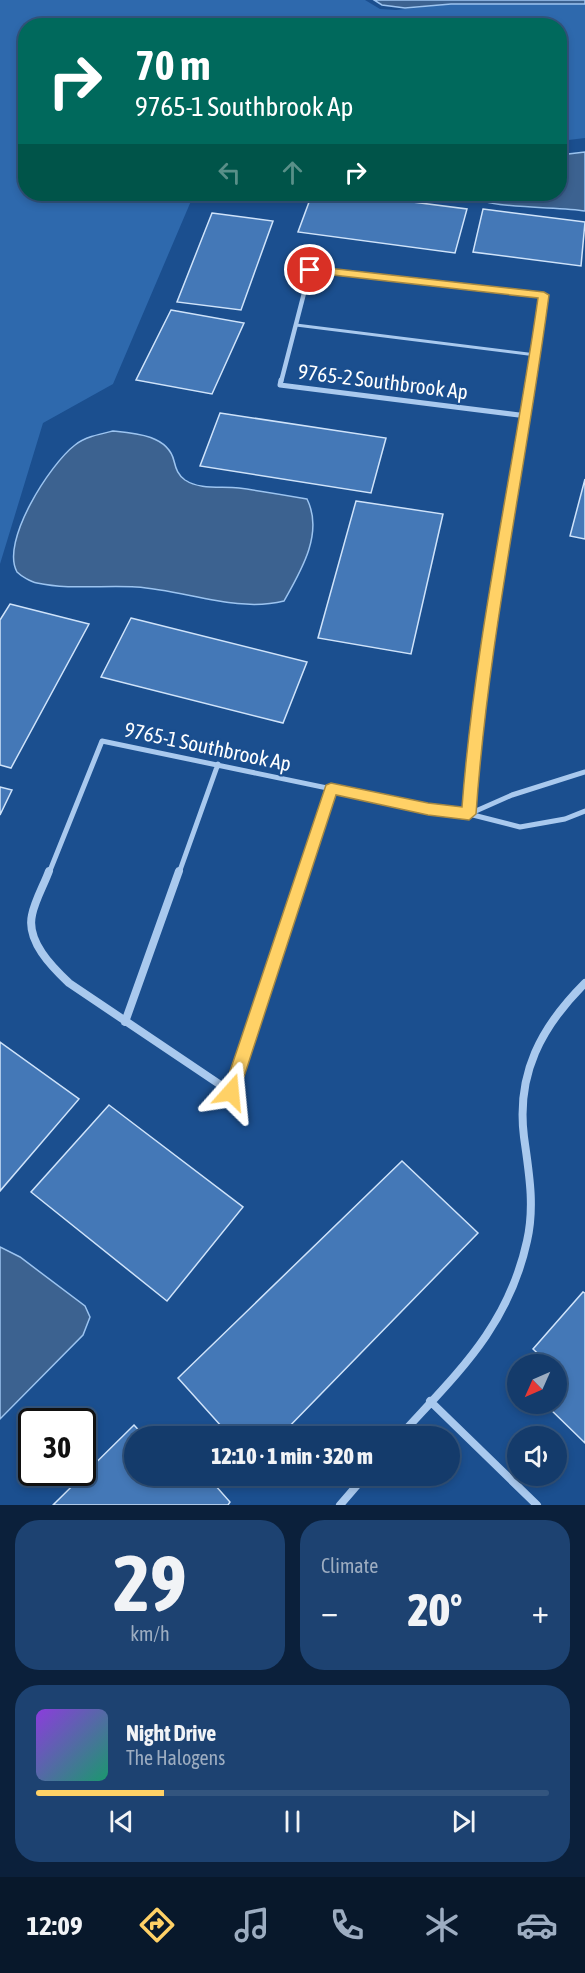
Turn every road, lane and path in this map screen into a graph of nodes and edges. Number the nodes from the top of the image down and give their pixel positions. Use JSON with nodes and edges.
{"nodes":[{"id":1,"x":296,"y":325,"type":"junction"},
{"id":2,"x":536,"y":355,"type":"junction"},
{"id":3,"x":527,"y":416,"type":"junction"},
{"id":4,"x":218,"y":764,"type":"junction"},
{"id":5,"x":585,"y":772,"type":"edge"},
{"id":6,"x":331,"y":789,"type":"junction"},
{"id":7,"x":585,"y":811,"type":"edge"},
{"id":8,"x":469,"y":814,"type":"junction"},
{"id":9,"x":585,"y":983,"type":"edge"},
{"id":10,"x":124,"y":1022,"type":"junction"},
{"id":11,"x":430,"y":1401,"type":"junction"},
{"id":12,"x":408,"y":1426,"type":"edge"},
{"id":13,"x":356,"y":1486,"type":"edge"},
{"id":14,"x":340,"y":1505,"type":"edge"},
{"id":15,"x":537,"y":1505,"type":"edge"}],
"edges":[{"from":1,"to":2,"type":"lane"},
{"from":1,"to":2,"type":"street","name":"9765-2 Southbrook Ap"},
{"from":1,"to":3,"type":"street","name":"9765-2 Southbrook Ap"},
{"from":2,"to":3,"type":"street","name":"9765-2 Southbrook Ap"},
{"from":3,"to":8,"type":"street","name":"9765-2 Southbrook Ap"},
{"from":4,"to":6,"type":"street","name":"9765-1 Southbrook Ap"},
{"from":4,"to":10,"type":"street"},
{"from":4,"to":10,"type":"street","name":"9765-1 Southbrook Ap"},
{"from":5,"to":8,"type":"street"},
{"from":6,"to":8,"type":"street","name":"9765-1 Southbrook Ap"},
{"from":6,"to":10,"type":"street","name":"9765-1 Southbrook Ap"},
{"from":7,"to":8,"type":"street","name":"9765-1 Southbrook Ap"},
{"from":9,"to":11,"type":"street"},
{"from":11,"to":12,"type":"street"},
{"from":11,"to":15,"type":"street"},
{"from":13,"to":14,"type":"street"}]}
